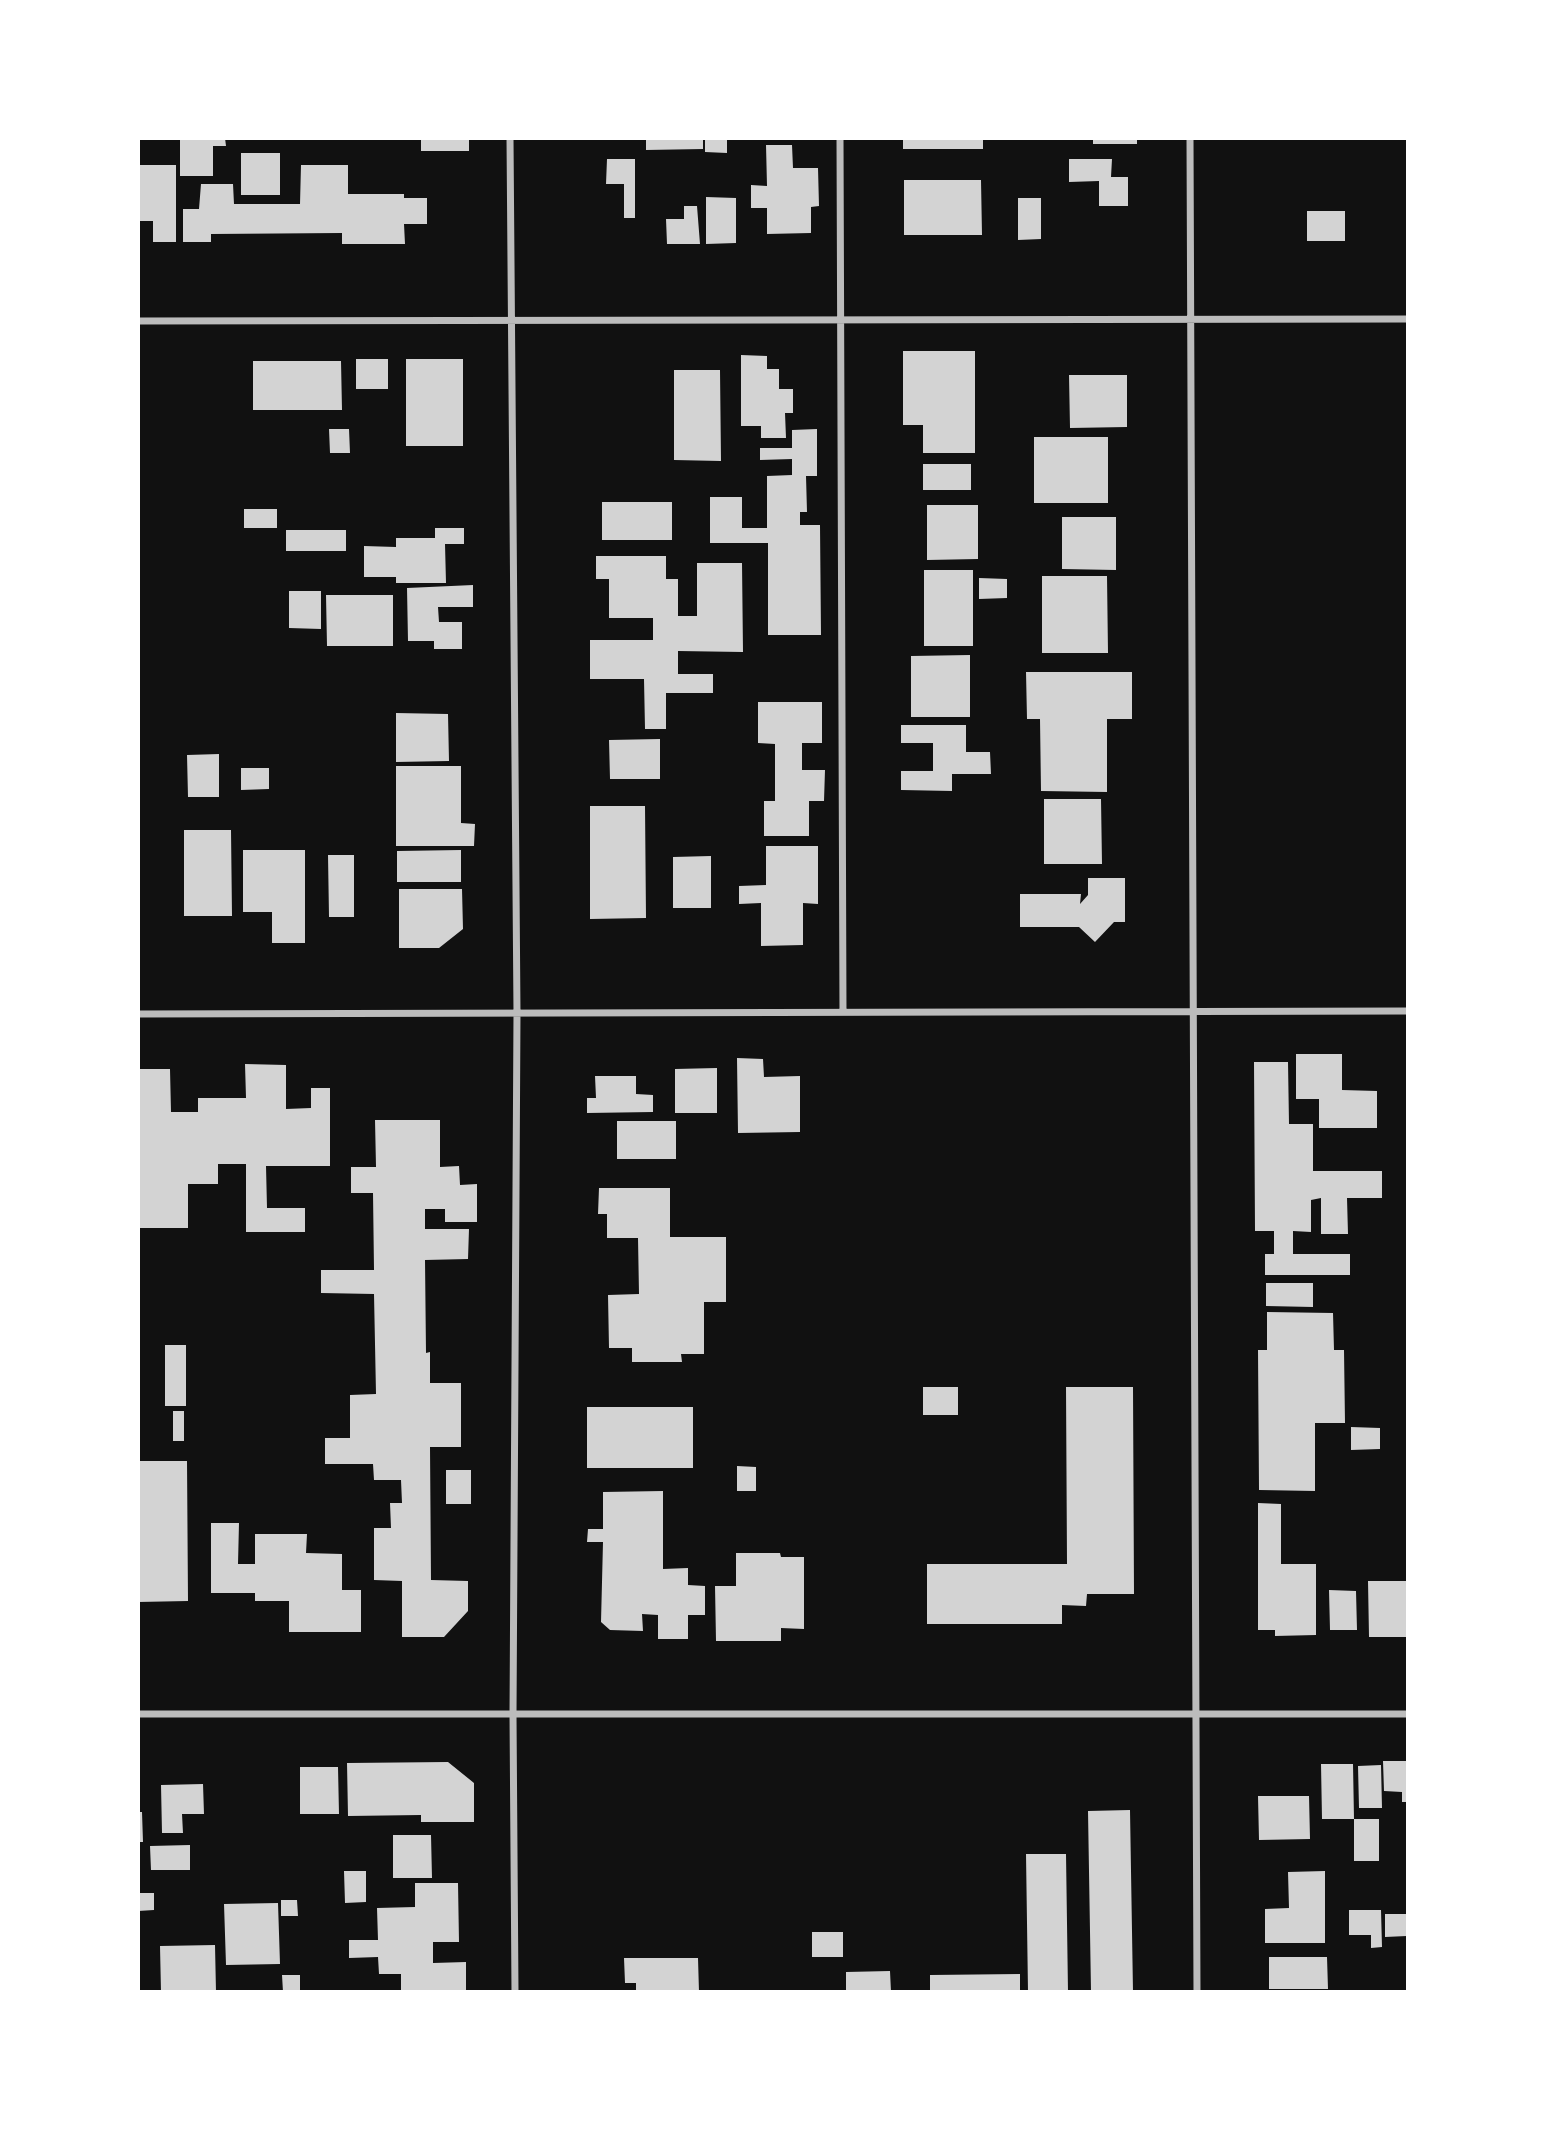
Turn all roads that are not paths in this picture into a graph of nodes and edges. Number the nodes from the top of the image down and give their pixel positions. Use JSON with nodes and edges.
{"nodes":[{"id":1,"x":510,"y":138,"type":"edge"},
{"id":2,"x":840,"y":138,"type":"edge"},
{"id":3,"x":1189,"y":138,"type":"edge"},
{"id":4,"x":1190,"y":319,"type":"junction"},
{"id":5,"x":1408,"y":319,"type":"edge"},
{"id":6,"x":841,"y":320,"type":"junction"},
{"id":7,"x":138,"y":321,"type":"edge"},
{"id":8,"x":511,"y":321,"type":"junction"},
{"id":9,"x":1408,"y":1011,"type":"edge"},
{"id":10,"x":1193,"y":1012,"type":"junction"},
{"id":11,"x":517,"y":1013,"type":"junction"},
{"id":12,"x":842,"y":1013,"type":"junction"},
{"id":13,"x":138,"y":1014,"type":"edge"},
{"id":14,"x":138,"y":1714,"type":"edge"},
{"id":15,"x":513,"y":1714,"type":"junction"},
{"id":16,"x":1196,"y":1714,"type":"junction"},
{"id":17,"x":1408,"y":1714,"type":"edge"},
{"id":18,"x":514,"y":1992,"type":"edge"},
{"id":19,"x":1197,"y":1992,"type":"edge"}],
"edges":[{"from":1,"to":8,"type":"street"},
{"from":2,"to":6,"type":"street"},
{"from":3,"to":4,"type":"street"},
{"from":4,"to":5,"type":"street"},
{"from":4,"to":6,"type":"street"},
{"from":4,"to":10,"type":"street"},
{"from":6,"to":8,"type":"street"},
{"from":6,"to":12,"type":"street"},
{"from":7,"to":8,"type":"street"},
{"from":8,"to":11,"type":"street"},
{"from":9,"to":10,"type":"street"},
{"from":10,"to":12,"type":"street"},
{"from":10,"to":16,"type":"street"},
{"from":11,"to":12,"type":"street"},
{"from":11,"to":13,"type":"street"},
{"from":11,"to":15,"type":"street"},
{"from":14,"to":15,"type":"street"},
{"from":15,"to":16,"type":"street"},
{"from":15,"to":18,"type":"street"},
{"from":16,"to":17,"type":"street"},
{"from":16,"to":19,"type":"street"}]}
